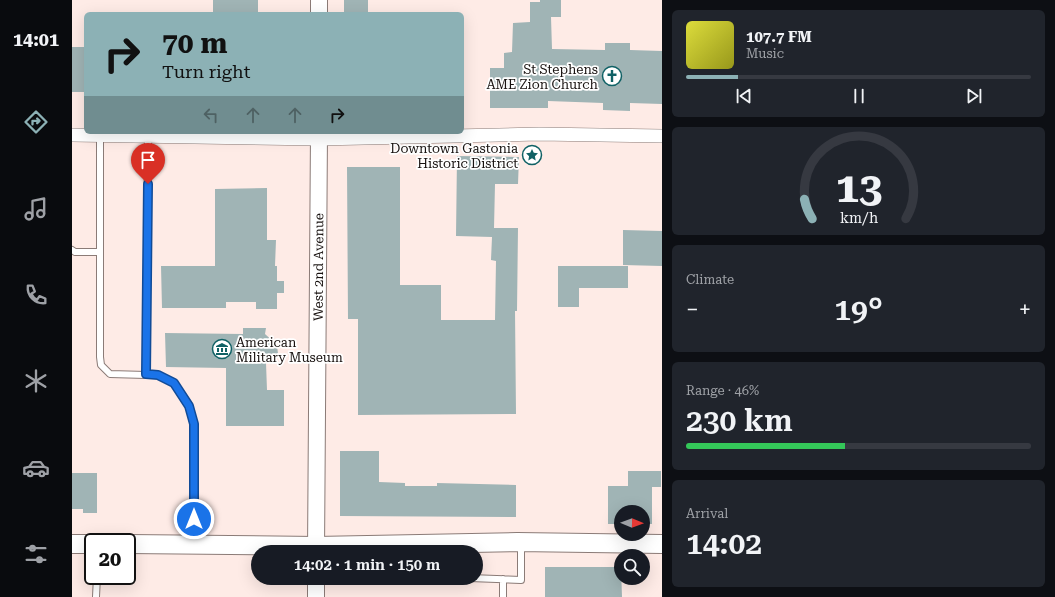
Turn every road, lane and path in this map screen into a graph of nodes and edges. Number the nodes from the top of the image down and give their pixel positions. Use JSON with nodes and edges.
{"nodes":[{"id":1,"x":319,"y":0,"type":"edge"},
{"id":2,"x":319,"y":12,"type":"edge"},
{"id":3,"x":72,"y":135,"type":"edge"},
{"id":4,"x":100,"y":136,"type":"junction"},
{"id":5,"x":319,"y":136,"type":"edge"},
{"id":6,"x":662,"y":136,"type":"edge"},
{"id":7,"x":148,"y":137,"type":"junction"},
{"id":8,"x":72,"y":250,"type":"edge"},
{"id":9,"x":100,"y":252,"type":"junction"},
{"id":10,"x":146,"y":374,"type":"junction"},
{"id":11,"x":521,"y":542,"type":"junction"},
{"id":12,"x":72,"y":544,"type":"edge"},
{"id":13,"x":84,"y":544,"type":"edge"},
{"id":14,"x":136,"y":544,"type":"edge"},
{"id":15,"x":662,"y":544,"type":"edge"},
{"id":16,"x":194,"y":545,"type":"junction"},
{"id":17,"x":316,"y":545,"type":"edge"},
{"id":18,"x":470,"y":545,"type":"edge"},
{"id":19,"x":251,"y":547,"type":"edge"},
{"id":20,"x":483,"y":578,"type":"edge"},
{"id":21,"x":503,"y":579,"type":"junction"},
{"id":22,"x":97,"y":585,"type":"edge"},
{"id":23,"x":316,"y":585,"type":"edge"},
{"id":24,"x":96,"y":597,"type":"edge"},
{"id":25,"x":316,"y":597,"type":"edge"},
{"id":26,"x":503,"y":597,"type":"edge"}],
"edges":[{"from":1,"to":2,"type":"street"},
{"from":3,"to":4,"type":"street"},
{"from":4,"to":7,"type":"street"},
{"from":4,"to":9,"type":"lane"},
{"from":5,"to":6,"type":"street"},
{"from":5,"to":7,"type":"street"},
{"from":5,"to":17,"type":"street","name":"West 2nd Avenue"},
{"from":7,"to":10,"type":"lane"},
{"from":8,"to":9,"type":"lane"},
{"from":9,"to":10,"type":"lane"},
{"from":10,"to":16,"type":"lane"},
{"from":11,"to":15,"type":"main road"},
{"from":11,"to":18,"type":"main road"},
{"from":11,"to":21,"type":"lane"},
{"from":12,"to":13,"type":"main road"},
{"from":14,"to":16,"type":"main road"},
{"from":16,"to":19,"type":"main road"},
{"from":20,"to":21,"type":"lane"},
{"from":21,"to":26,"type":"lane"},
{"from":22,"to":24,"type":"lane"},
{"from":23,"to":25,"type":"street"}]}
